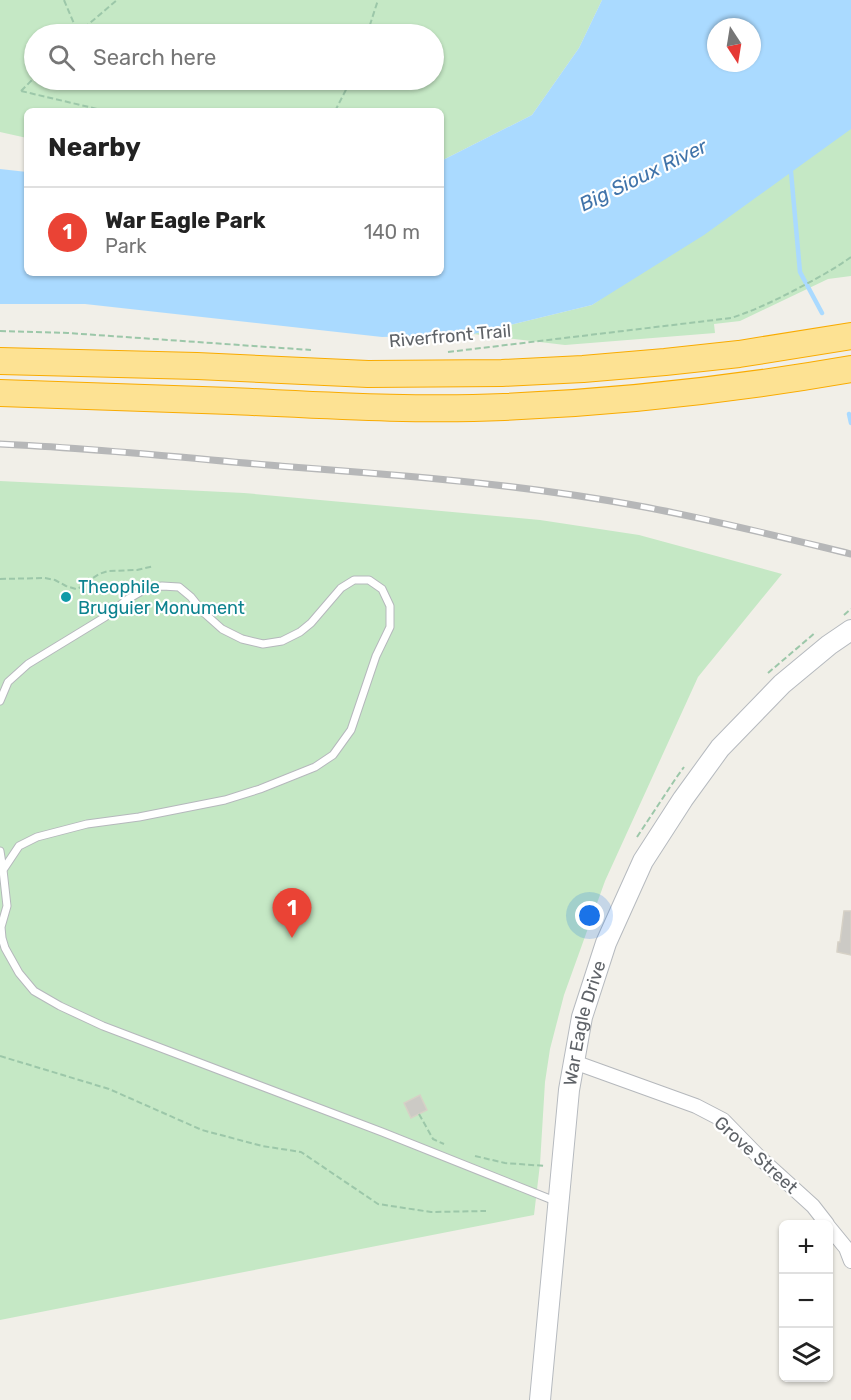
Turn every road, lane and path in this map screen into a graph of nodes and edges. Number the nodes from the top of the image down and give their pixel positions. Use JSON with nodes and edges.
{"nodes":[{"id":1,"x":64,"y":0,"type":"edge"},
{"id":2,"x":117,"y":0,"type":"edge"},
{"id":3,"x":378,"y":0,"type":"edge"},
{"id":4,"x":74,"y":24,"type":"edge"},
{"id":5,"x":89,"y":24,"type":"edge"},
{"id":6,"x":370,"y":24,"type":"edge"},
{"id":7,"x":24,"y":88,"type":"edge"},
{"id":8,"x":346,"y":90,"type":"edge"},
{"id":9,"x":93,"y":108,"type":"edge"},
{"id":10,"x":337,"y":108,"type":"edge"},
{"id":11,"x":851,"y":257,"type":"edge"},
{"id":12,"x":0,"y":331,"type":"edge"},
{"id":13,"x":851,"y":336,"type":"edge"},
{"id":14,"x":312,"y":350,"type":"dead end"},
{"id":15,"x":446,"y":353,"type":"dead end"},
{"id":16,"x":0,"y":361,"type":"edge"},
{"id":17,"x":851,"y":369,"type":"edge"},
{"id":18,"x":0,"y":393,"type":"edge"},
{"id":19,"x":154,"y":566,"type":"dead end"},
{"id":20,"x":0,"y":579,"type":"edge"},
{"id":21,"x":851,"y":630,"type":"edge"},
{"id":22,"x":0,"y":701,"type":"edge"},
{"id":23,"x":0,"y":851,"type":"edge"},
{"id":24,"x":3,"y":870,"type":"junction"},
{"id":25,"x":0,"y":1056,"type":"edge"},
{"id":26,"x":574,"y":1062,"type":"junction"},
{"id":27,"x":419,"y":1114,"type":"dead end"},
{"id":28,"x":443,"y":1144,"type":"dead end"},
{"id":29,"x":473,"y":1156,"type":"dead end"},
{"id":30,"x":561,"y":1167,"type":"junction"},
{"id":31,"x":557,"y":1202,"type":"junction"},
{"id":32,"x":486,"y":1211,"type":"dead end"},
{"id":33,"x":824,"y":1220,"type":"edge"},
{"id":34,"x":833,"y":1231,"type":"edge"},
{"id":35,"x":851,"y":1261,"type":"edge"},
{"id":36,"x":540,"y":1400,"type":"edge"}],
"edges":[{"from":1,"to":4,"type":"path"},
{"from":2,"to":5,"type":"path"},
{"from":3,"to":6,"type":"path"},
{"from":7,"to":9,"type":"path"},
{"from":8,"to":10,"type":"path"},
{"from":11,"to":15,"type":"path","name":"Riverfront Trail"},
{"from":12,"to":14,"type":"path"},
{"from":13,"to":16,"type":"highway"},
{"from":17,"to":18,"type":"highway"},
{"from":19,"to":20,"type":"path"},
{"from":21,"to":26,"type":"main road","name":"War Eagle Drive"},
{"from":22,"to":24,"type":"lane"},
{"from":23,"to":24,"type":"lane"},
{"from":24,"to":31,"type":"lane"},
{"from":25,"to":32,"type":"path"},
{"from":26,"to":30,"type":"main road","name":"War Eagle Drive"},
{"from":26,"to":33,"type":"street","name":"Grove Street"},
{"from":27,"to":28,"type":"path"},
{"from":29,"to":30,"type":"path"},
{"from":30,"to":31,"type":"main road","name":"War Eagle Drive"},
{"from":31,"to":36,"type":"main road","name":"War Eagle Drive"},
{"from":34,"to":35,"type":"street","name":"Grove Street"}]}
